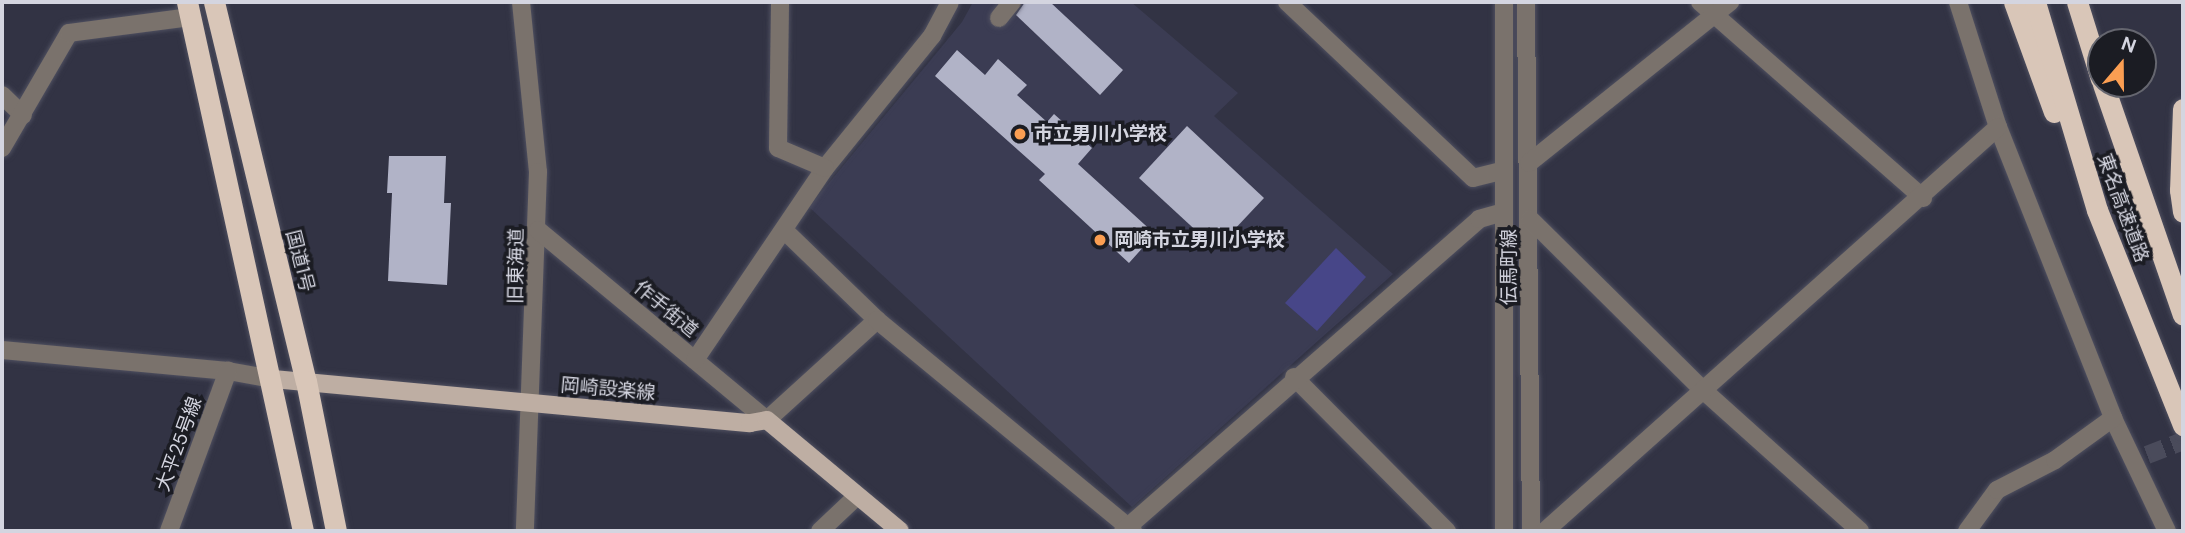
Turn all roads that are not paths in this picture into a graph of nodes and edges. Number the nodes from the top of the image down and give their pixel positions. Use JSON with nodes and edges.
{"nodes":[{"id":1,"x":214,"y":2,"type":"edge"},
{"id":2,"x":521,"y":2,"type":"edge"},
{"id":3,"x":780,"y":2,"type":"edge"},
{"id":4,"x":950,"y":2,"type":"edge"},
{"id":5,"x":1012,"y":2,"type":"edge"},
{"id":6,"x":1287,"y":2,"type":"edge"},
{"id":7,"x":1504,"y":2,"type":"edge"},
{"id":8,"x":1526,"y":2,"type":"edge"},
{"id":9,"x":1700,"y":2,"type":"edge"},
{"id":10,"x":1730,"y":2,"type":"edge"},
{"id":11,"x":1958,"y":2,"type":"edge"},
{"id":12,"x":2014,"y":2,"type":"edge"},
{"id":13,"x":2035,"y":2,"type":"edge"},
{"id":14,"x":2077,"y":2,"type":"edge"},
{"id":15,"x":189,"y":9,"type":"edge"},
{"id":16,"x":1714,"y":15,"type":"junction"},
{"id":17,"x":999,"y":19,"type":"dead end"},
{"id":18,"x":2087,"y":34,"type":"edge"},
{"id":19,"x":2,"y":95,"type":"edge"},
{"id":20,"x":2108,"y":98,"type":"edge"},
{"id":21,"x":2183,"y":109,"type":"edge"},
{"id":22,"x":23,"y":115,"type":"junction"},
{"id":23,"x":1998,"y":127,"type":"junction"},
{"id":24,"x":2,"y":148,"type":"edge"},
{"id":25,"x":1529,"y":163,"type":"junction"},
{"id":26,"x":825,"y":168,"type":"junction"},
{"id":27,"x":1504,"y":170,"type":"junction"},
{"id":28,"x":1923,"y":198,"type":"junction"},
{"id":29,"x":2097,"y":210,"type":"junction"},
{"id":30,"x":1504,"y":212,"type":"junction"},
{"id":31,"x":2183,"y":212,"type":"edge"},
{"id":32,"x":1530,"y":219,"type":"junction"},
{"id":33,"x":538,"y":230,"type":"junction"},
{"id":34,"x":786,"y":232,"type":"junction"},
{"id":35,"x":2183,"y":315,"type":"edge"},
{"id":36,"x":877,"y":320,"type":"junction"},
{"id":37,"x":2,"y":350,"type":"edge"},
{"id":38,"x":695,"y":360,"type":"junction"},
{"id":39,"x":228,"y":371,"type":"junction"},
{"id":40,"x":1294,"y":377,"type":"junction"},
{"id":41,"x":273,"y":379,"type":"junction"},
{"id":42,"x":306,"y":381,"type":"junction"},
{"id":43,"x":1703,"y":390,"type":"junction"},
{"id":44,"x":531,"y":403,"type":"junction"},
{"id":45,"x":2113,"y":418,"type":"junction"},
{"id":46,"x":767,"y":420,"type":"junction"},
{"id":47,"x":2183,"y":425,"type":"edge"},
{"id":48,"x":857,"y":496,"type":"junction"},
{"id":49,"x":1128,"y":530,"type":"edge"},
{"id":50,"x":169,"y":531,"type":"edge"},
{"id":51,"x":303,"y":531,"type":"edge"},
{"id":52,"x":336,"y":531,"type":"edge"},
{"id":53,"x":525,"y":531,"type":"edge"},
{"id":54,"x":820,"y":531,"type":"edge"},
{"id":55,"x":900,"y":531,"type":"edge"},
{"id":56,"x":1447,"y":531,"type":"edge"},
{"id":57,"x":1504,"y":531,"type":"edge"},
{"id":58,"x":1531,"y":531,"type":"edge"},
{"id":59,"x":1545,"y":531,"type":"edge"},
{"id":60,"x":1860,"y":531,"type":"edge"},
{"id":61,"x":1967,"y":531,"type":"edge"},
{"id":62,"x":2167,"y":531,"type":"edge"}],
"edges":[{"from":1,"to":42,"type":"highway","name":"国道1号"},
{"from":2,"to":33,"type":"street","name":"旧東海道"},
{"from":3,"to":26,"type":"street"},
{"from":4,"to":26,"type":"street"},
{"from":5,"to":17,"type":"street"},
{"from":6,"to":27,"type":"street"},
{"from":7,"to":27,"type":"street","name":"伝馬町線"},
{"from":8,"to":25,"type":"street","name":"伝馬町線"},
{"from":9,"to":16,"type":"street"},
{"from":10,"to":16,"type":"street"},
{"from":11,"to":23,"type":"street"},
{"from":12,"to":29,"type":"highway"},
{"from":13,"to":29,"type":"highway","name":"東名高速道路"},
{"from":14,"to":18,"type":"highway"},
{"from":15,"to":22,"type":"street"},
{"from":15,"to":41,"type":"highway"},
{"from":16,"to":25,"type":"street"},
{"from":16,"to":28,"type":"street"},
{"from":19,"to":22,"type":"street"},
{"from":20,"to":35,"type":"highway","name":"東名高速道路"},
{"from":21,"to":31,"type":"highway"},
{"from":22,"to":24,"type":"street"},
{"from":23,"to":28,"type":"street"},
{"from":23,"to":45,"type":"street"},
{"from":25,"to":32,"type":"street","name":"伝馬町線"},
{"from":26,"to":34,"type":"street"},
{"from":27,"to":30,"type":"street","name":"伝馬町線"},
{"from":28,"to":43,"type":"street"},
{"from":29,"to":47,"type":"highway","name":"東名高速道路"},
{"from":30,"to":40,"type":"street"},
{"from":30,"to":57,"type":"street","name":"伝馬町線"},
{"from":32,"to":43,"type":"street"},
{"from":32,"to":58,"type":"street","name":"伝馬町線"},
{"from":33,"to":38,"type":"street","name":"作手街道"},
{"from":33,"to":44,"type":"street","name":"旧東海道"},
{"from":34,"to":36,"type":"street"},
{"from":34,"to":38,"type":"street"},
{"from":36,"to":46,"type":"street"},
{"from":36,"to":49,"type":"street"},
{"from":37,"to":39,"type":"street"},
{"from":38,"to":46,"type":"street","name":"作手街道"},
{"from":39,"to":41,"type":"street"},
{"from":39,"to":50,"type":"street","name":"大平25号線"},
{"from":40,"to":49,"type":"street"},
{"from":40,"to":56,"type":"street"},
{"from":41,"to":42,"type":"main road","name":"岡崎設楽線"},
{"from":41,"to":51,"type":"highway"},
{"from":42,"to":44,"type":"main road","name":"岡崎設楽線"},
{"from":42,"to":52,"type":"highway","name":"国道1号"},
{"from":43,"to":59,"type":"street"},
{"from":43,"to":60,"type":"street"},
{"from":44,"to":46,"type":"main road","name":"岡崎設楽線"},
{"from":44,"to":53,"type":"street","name":"旧東海道"},
{"from":45,"to":61,"type":"street"},
{"from":45,"to":62,"type":"street"},
{"from":46,"to":48,"type":"main road"},
{"from":48,"to":54,"type":"street"},
{"from":48,"to":55,"type":"main road"}]}
